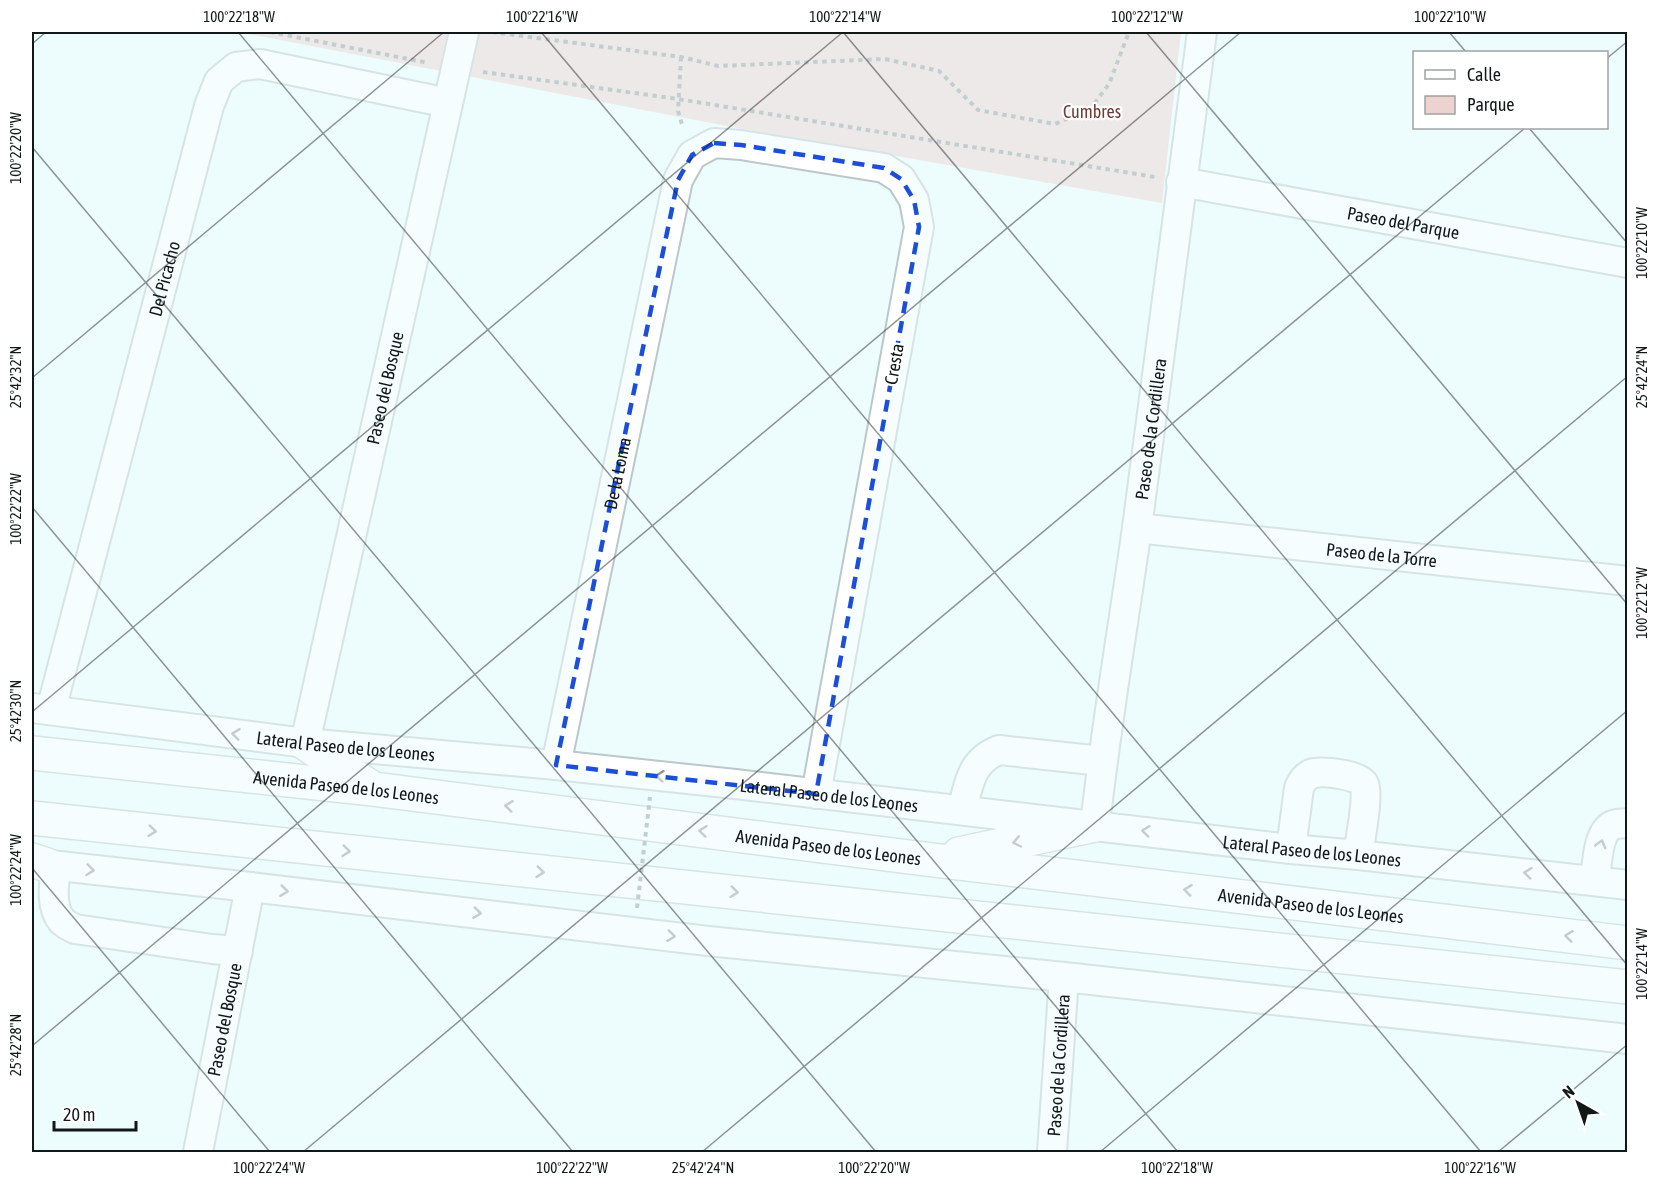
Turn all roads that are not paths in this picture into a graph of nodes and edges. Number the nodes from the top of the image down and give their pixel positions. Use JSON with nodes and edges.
{"nodes":[{"id":1,"x":464,"y":32,"type":"edge"},
{"id":2,"x":1202,"y":32,"type":"edge"},
{"id":3,"x":448,"y":103,"type":"junction"},
{"id":4,"x":678,"y":180,"type":"joint"},
{"id":5,"x":1181,"y":182,"type":"junction"},
{"id":6,"x":1628,"y":263,"type":"edge"},
{"id":7,"x":1137,"y":528,"type":"junction"},
{"id":8,"x":1628,"y":581,"type":"edge"},
{"id":9,"x":41,"y":709,"type":"edge"},
{"id":10,"x":305,"y":743,"type":"junction"},
{"id":11,"x":32,"y":753,"type":"edge"},
{"id":12,"x":1102,"y":761,"type":"junction"},
{"id":13,"x":556,"y":765,"type":"junction"},
{"id":14,"x":373,"y":789,"type":"junction"},
{"id":15,"x":816,"y":794,"type":"junction"},
{"id":16,"x":962,"y":810,"type":"junction"},
{"id":17,"x":32,"y":818,"type":"edge"},
{"id":18,"x":1628,"y":823,"type":"edge"},
{"id":19,"x":1095,"y":825,"type":"junction"},
{"id":20,"x":1291,"y":849,"type":"junction"},
{"id":21,"x":1358,"y":855,"type":"junction"},
{"id":22,"x":933,"y":860,"type":"junction"},
{"id":23,"x":41,"y":864,"type":"edge"},
{"id":24,"x":1595,"y":881,"type":"junction"},
{"id":25,"x":1628,"y":885,"type":"edge"},
{"id":26,"x":250,"y":887,"type":"junction"},
{"id":27,"x":1628,"y":943,"type":"edge"},
{"id":28,"x":238,"y":951,"type":"junction"},
{"id":29,"x":1064,"y":978,"type":"junction"},
{"id":30,"x":1628,"y":987,"type":"edge"},
{"id":31,"x":1628,"y":1039,"type":"edge"},
{"id":32,"x":198,"y":1152,"type":"edge"},
{"id":33,"x":1052,"y":1152,"type":"edge"}],
"edges":[{"from":1,"to":3,"type":"street","name":"Paseo del Bosque"},
{"from":2,"to":5,"type":"street","name":"Paseo de la Cordillera"},
{"from":3,"to":9,"type":"street","name":"Del Picacho"},
{"from":3,"to":10,"type":"street","name":"Paseo del Bosque"},
{"from":4,"to":13,"type":"street","name":"De la Loma"},
{"from":4,"to":15,"type":"street","name":"Cresta"},
{"from":5,"to":6,"type":"street","name":"Paseo del Parque"},
{"from":5,"to":7,"type":"street","name":"Paseo de la Cordillera"},
{"from":7,"to":8,"type":"street","name":"Paseo de la Torre"},
{"from":7,"to":12,"type":"street","name":"Paseo de la Cordillera"},
{"from":10,"to":9,"type":"street","name":"Lateral Paseo de los Leones","one_way":true},
{"from":10,"to":13,"type":"street","name":"Lateral Paseo de los Leones"},
{"from":10,"to":14,"type":"main road"},
{"from":11,"to":14,"type":"main road","name":"Avenida Paseo de los Leones"},
{"from":12,"to":16,"type":"street"},
{"from":12,"to":19,"type":"street","name":"Paseo de la Cordillera"},
{"from":15,"to":13,"type":"street","name":"Lateral Paseo de los Leones","one_way":true},
{"from":22,"to":14,"type":"main road","name":"Avenida Paseo de los Leones","one_way":true},
{"from":15,"to":16,"type":"street","name":"Lateral Paseo de los Leones"},
{"from":16,"to":19,"type":"street","name":"Lateral Paseo de los Leones"},
{"from":17,"to":30,"type":"main road","one_way":true},
{"from":24,"to":18,"type":"street","one_way":true},
{"from":20,"to":19,"type":"street","name":"Lateral Paseo de los Leones","one_way":true},
{"from":19,"to":22,"type":"main road","one_way":true},
{"from":20,"to":21,"type":"street","name":"Lateral Paseo de los Leones"},
{"from":20,"to":21,"type":"street"},
{"from":24,"to":21,"type":"street","name":"Lateral Paseo de los Leones","one_way":true},
{"from":27,"to":22,"type":"main road","name":"Avenida Paseo de los Leones","one_way":true},
{"from":23,"to":26,"type":"street","one_way":true},
{"from":23,"to":28,"type":"street"},
{"from":24,"to":25,"type":"street","name":"Lateral Paseo de los Leones"},
{"from":26,"to":28,"type":"street","name":"Paseo del Bosque"},
{"from":26,"to":29,"type":"street","one_way":true},
{"from":28,"to":32,"type":"street","name":"Paseo del Bosque"},
{"from":29,"to":31,"type":"street"},
{"from":29,"to":33,"type":"street","name":"Paseo de la Cordillera"}]}
